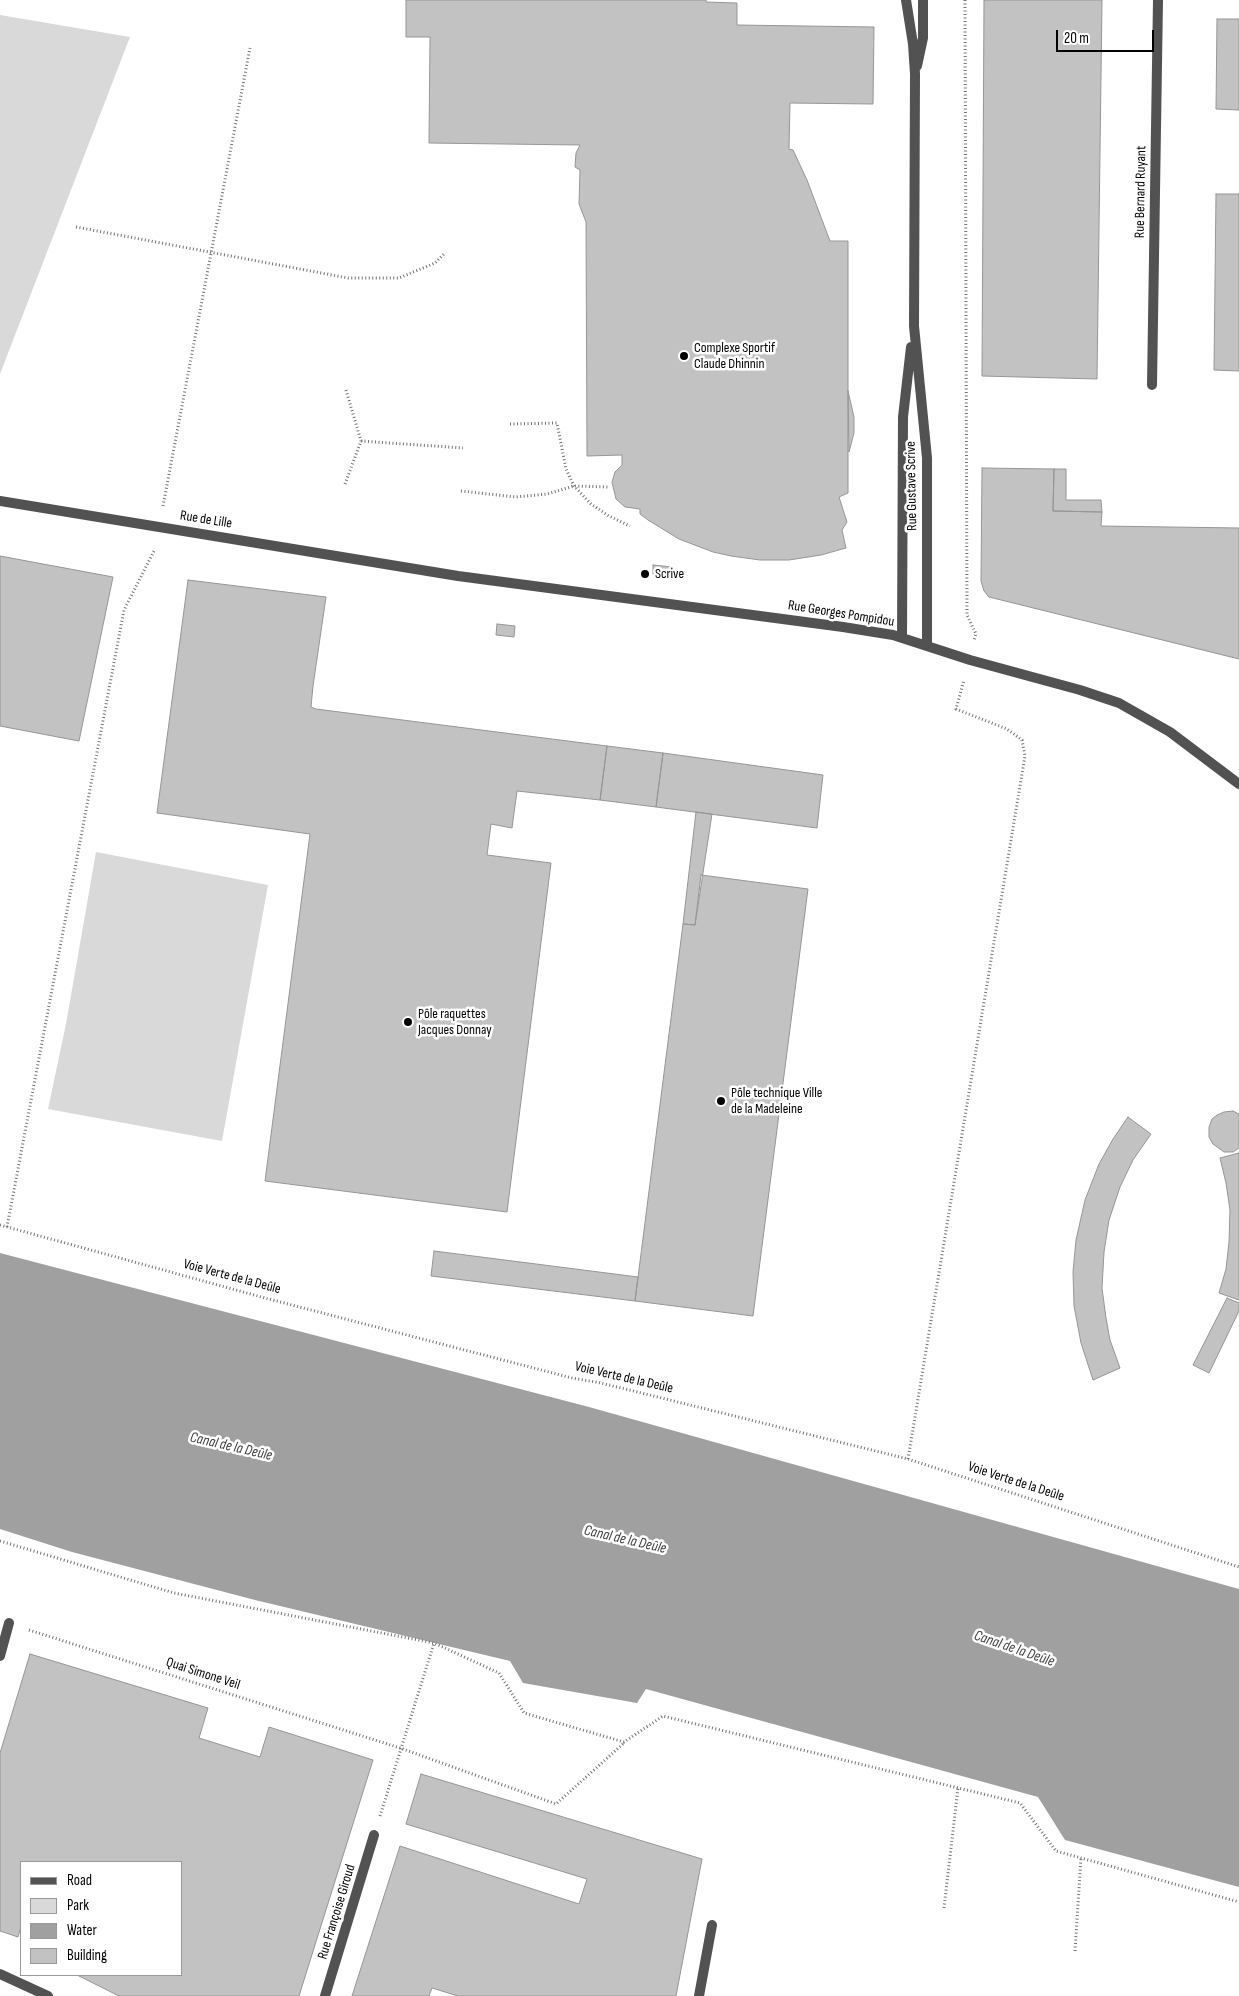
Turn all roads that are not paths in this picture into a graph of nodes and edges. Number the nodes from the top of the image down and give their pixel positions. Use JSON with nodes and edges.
{"nodes":[{"id":1,"x":906,"y":0,"type":"edge"},
{"id":2,"x":923,"y":0,"type":"edge"},
{"id":3,"x":1158,"y":0,"type":"edge"},
{"id":4,"x":915,"y":74,"type":"junction"},
{"id":5,"x":914,"y":326,"type":"junction"},
{"id":6,"x":1152,"y":385,"type":"dead end"},
{"id":7,"x":0,"y":501,"type":"edge"},
{"id":8,"x":408,"y":568,"type":"joint"},
{"id":9,"x":902,"y":638,"type":"junction"},
{"id":10,"x":927,"y":646,"type":"junction"},
{"id":11,"x":1239,"y":784,"type":"edge"},
{"id":12,"x":9,"y":1624,"type":"road end"},
{"id":13,"x":0,"y":1656,"type":"edge"},
{"id":14,"x":374,"y":1835,"type":"road end"},
{"id":15,"x":712,"y":1925,"type":"dead end"},
{"id":16,"x":0,"y":1974,"type":"edge"},
{"id":17,"x":48,"y":1996,"type":"edge"},
{"id":18,"x":325,"y":1996,"type":"edge"},
{"id":19,"x":698,"y":1996,"type":"edge"}],
"edges":[{"from":1,"to":4,"type":"street","name":"Rue Gustave Scrive"},
{"from":2,"to":4,"type":"street","name":"Rue Gustave Scrive"},
{"from":3,"to":6,"type":"street","name":"Rue Bernard Ruyant"},
{"from":4,"to":5,"type":"street","name":"Rue Gustave Scrive"},
{"from":5,"to":9,"type":"street","name":"Rue Gustave Scrive"},
{"from":5,"to":10,"type":"street","name":"Rue Gustave Scrive"},
{"from":7,"to":8,"type":"street","name":"Rue de Lille"},
{"from":8,"to":9,"type":"street","name":"Rue Georges Pompidou"},
{"from":9,"to":10,"type":"street","name":"Rue Georges Pompidou"},
{"from":10,"to":11,"type":"street","name":"Rue Georges Pompidou"},
{"from":12,"to":13,"type":"street"},
{"from":14,"to":18,"type":"street","name":"Rue Françoise Giroud"},
{"from":15,"to":19,"type":"street"},
{"from":16,"to":17,"type":"street"}]}
